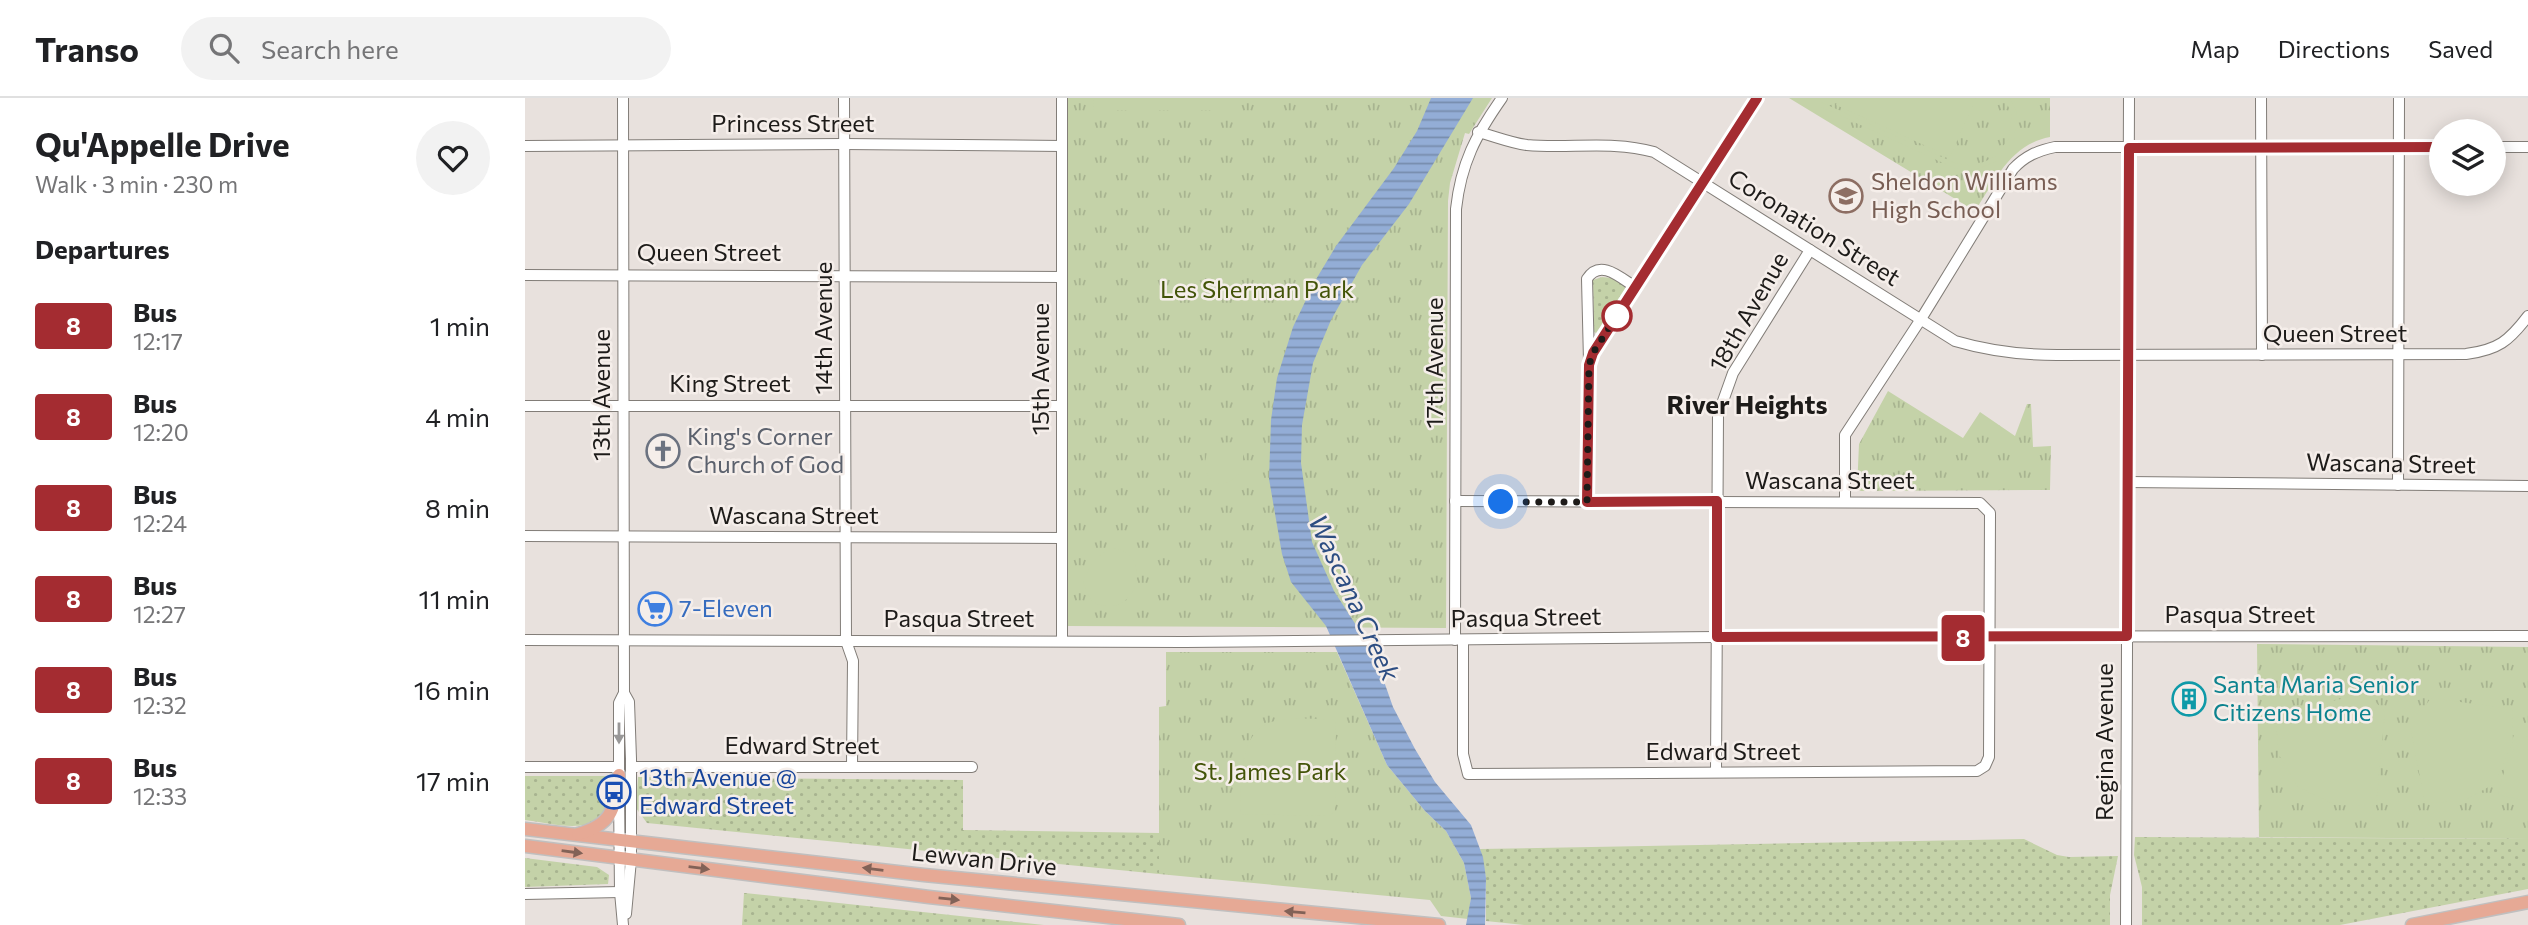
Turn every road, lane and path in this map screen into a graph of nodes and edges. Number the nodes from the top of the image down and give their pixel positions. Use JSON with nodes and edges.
{"nodes":[{"id":1,"x":623,"y":98,"type":"edge"},
{"id":2,"x":844,"y":98,"type":"edge"},
{"id":3,"x":1062,"y":98,"type":"edge"},
{"id":4,"x":1501,"y":98,"type":"edge"},
{"id":5,"x":1757,"y":98,"type":"edge"},
{"id":6,"x":2129,"y":98,"type":"edge"},
{"id":7,"x":2261,"y":98,"type":"edge"},
{"id":8,"x":2399,"y":98,"type":"edge"},
{"id":9,"x":1478,"y":132,"type":"junction"},
{"id":10,"x":844,"y":144,"type":"junction"},
{"id":11,"x":623,"y":145,"type":"junction"},
{"id":12,"x":525,"y":146,"type":"edge"},
{"id":13,"x":1062,"y":146,"type":"junction"},
{"id":14,"x":2399,"y":147,"type":"junction"},
{"id":15,"x":2429,"y":147,"type":"edge"},
{"id":16,"x":2506,"y":147,"type":"edge"},
{"id":17,"x":2129,"y":148,"type":"junction"},
{"id":18,"x":2261,"y":148,"type":"junction"},
{"id":19,"x":2528,"y":148,"type":"edge"},
{"id":20,"x":1702,"y":183,"type":"junction"},
{"id":21,"x":1810,"y":250,"type":"junction"},
{"id":22,"x":623,"y":274,"type":"junction"},
{"id":23,"x":525,"y":275,"type":"edge"},
{"id":24,"x":845,"y":275,"type":"junction"},
{"id":25,"x":1062,"y":277,"type":"junction"},
{"id":26,"x":1635,"y":287,"type":"junction"},
{"id":27,"x":2528,"y":316,"type":"edge"},
{"id":28,"x":1921,"y":319,"type":"junction"},
{"id":29,"x":2128,"y":355,"type":"junction"},
{"id":30,"x":2262,"y":355,"type":"junction"},
{"id":31,"x":2398,"y":355,"type":"junction"},
{"id":32,"x":1589,"y":365,"type":"junction"},
{"id":33,"x":624,"y":405,"type":"junction"},
{"id":34,"x":845,"y":405,"type":"junction"},
{"id":35,"x":525,"y":406,"type":"edge"},
{"id":36,"x":1062,"y":406,"type":"junction"},
{"id":37,"x":2127,"y":482,"type":"junction"},
{"id":38,"x":2398,"y":485,"type":"junction"},
{"id":39,"x":2528,"y":486,"type":"edge"},
{"id":40,"x":1455,"y":501,"type":"junction"},
{"id":41,"x":1717,"y":501,"type":"junction"},
{"id":42,"x":1587,"y":502,"type":"junction"},
{"id":43,"x":1845,"y":502,"type":"junction"},
{"id":44,"x":525,"y":536,"type":"edge"},
{"id":45,"x":624,"y":537,"type":"junction"},
{"id":46,"x":846,"y":537,"type":"junction"},
{"id":47,"x":1062,"y":538,"type":"junction"},
{"id":48,"x":2127,"y":636,"type":"junction"},
{"id":49,"x":2528,"y":636,"type":"edge"},
{"id":50,"x":1717,"y":637,"type":"junction"},
{"id":51,"x":1990,"y":638,"type":"junction"},
{"id":52,"x":525,"y":640,"type":"edge"},
{"id":53,"x":624,"y":640,"type":"junction"},
{"id":54,"x":1062,"y":640,"type":"junction"},
{"id":55,"x":1459,"y":640,"type":"junction"},
{"id":56,"x":846,"y":641,"type":"junction"},
{"id":57,"x":624,"y":692,"type":"junction"},
{"id":58,"x":525,"y":767,"type":"edge"},
{"id":59,"x":631,"y":767,"type":"junction"},
{"id":60,"x":852,"y":767,"type":"junction"},
{"id":61,"x":972,"y":767,"type":"dead end"},
{"id":62,"x":619,"y":771,"type":"junction"},
{"id":63,"x":1716,"y":772,"type":"junction"},
{"id":64,"x":1468,"y":774,"type":"joint"},
{"id":65,"x":525,"y":829,"type":"edge"},
{"id":66,"x":575,"y":835,"type":"junction"},
{"id":67,"x":625,"y":841,"type":"junction"},
{"id":68,"x":525,"y":846,"type":"edge"},
{"id":69,"x":625,"y":859,"type":"junction"},
{"id":70,"x":619,"y":892,"type":"junction"},
{"id":71,"x":525,"y":894,"type":"edge"},
{"id":72,"x":2528,"y":902,"type":"edge"},
{"id":73,"x":624,"y":925,"type":"edge"},
{"id":74,"x":1179,"y":925,"type":"edge"},
{"id":75,"x":1438,"y":925,"type":"edge"},
{"id":76,"x":2126,"y":925,"type":"edge"},
{"id":77,"x":2412,"y":925,"type":"edge"}],
"edges":[{"from":1,"to":11,"type":"street","name":"13th Avenue"},
{"from":2,"to":10,"type":"street","name":"14th Avenue"},
{"from":3,"to":13,"type":"street","name":"15th Avenue"},
{"from":4,"to":9,"type":"street","name":"17th Avenue"},
{"from":5,"to":20,"type":"street"},
{"from":6,"to":17,"type":"street","name":"Regina Avenue"},
{"from":7,"to":18,"type":"street"},
{"from":8,"to":14,"type":"street"},
{"from":9,"to":20,"type":"street","name":"Coronation Street"},
{"from":9,"to":40,"type":"street","name":"17th Avenue"},
{"from":10,"to":11,"type":"street","name":"Princess Street"},
{"from":10,"to":13,"type":"street","name":"Princess Street"},
{"from":10,"to":24,"type":"street","name":"14th Avenue"},
{"from":11,"to":12,"type":"street","name":"Princess Street"},
{"from":11,"to":22,"type":"street","name":"13th Avenue"},
{"from":13,"to":25,"type":"street","name":"15th Avenue"},
{"from":14,"to":15,"type":"street"},
{"from":14,"to":18,"type":"street"},
{"from":14,"to":31,"type":"street"},
{"from":16,"to":19,"type":"street"},
{"from":17,"to":18,"type":"street"},
{"from":17,"to":28,"type":"street"},
{"from":17,"to":29,"type":"street","name":"Regina Avenue"},
{"from":18,"to":30,"type":"street"},
{"from":20,"to":21,"type":"street","name":"Coronation Street"},
{"from":20,"to":26,"type":"street"},
{"from":21,"to":28,"type":"street","name":"Coronation Street"},
{"from":21,"to":41,"type":"street","name":"18th Avenue"},
{"from":22,"to":23,"type":"street","name":"Queen Street"},
{"from":22,"to":24,"type":"street","name":"Queen Street"},
{"from":22,"to":33,"type":"street","name":"13th Avenue"},
{"from":24,"to":25,"type":"street","name":"Queen Street"},
{"from":24,"to":34,"type":"street","name":"14th Avenue"},
{"from":25,"to":36,"type":"street","name":"15th Avenue"},
{"from":26,"to":32,"type":"street"},
{"from":26,"to":32,"type":"street"},
{"from":27,"to":31,"type":"street","name":"Queen Street"},
{"from":28,"to":29,"type":"street","name":"Coronation Street"},
{"from":28,"to":43,"type":"street"},
{"from":29,"to":30,"type":"street","name":"Queen Street"},
{"from":29,"to":37,"type":"street","name":"Regina Avenue"},
{"from":30,"to":31,"type":"street","name":"Queen Street"},
{"from":31,"to":38,"type":"street"},
{"from":32,"to":42,"type":"street"},
{"from":33,"to":34,"type":"street","name":"King Street"},
{"from":33,"to":35,"type":"street","name":"King Street"},
{"from":33,"to":45,"type":"street","name":"13th Avenue"},
{"from":34,"to":36,"type":"street","name":"King Street"},
{"from":34,"to":46,"type":"street","name":"14th Avenue"},
{"from":36,"to":47,"type":"street","name":"15th Avenue"},
{"from":37,"to":38,"type":"street","name":"Wascana Street"},
{"from":37,"to":48,"type":"street","name":"Regina Avenue"},
{"from":38,"to":39,"type":"street","name":"Wascana Street"},
{"from":40,"to":42,"type":"street","name":"Wascana Street"},
{"from":40,"to":55,"type":"street","name":"17th Avenue"},
{"from":41,"to":42,"type":"street","name":"Wascana Street"},
{"from":41,"to":43,"type":"street","name":"Wascana Street"},
{"from":41,"to":50,"type":"street","name":"18th Avenue"},
{"from":43,"to":51,"type":"street","name":"Wascana Street"},
{"from":44,"to":45,"type":"street","name":"Wascana Street"},
{"from":45,"to":46,"type":"street","name":"Wascana Street"},
{"from":45,"to":53,"type":"street","name":"13th Avenue"},
{"from":46,"to":47,"type":"street","name":"Wascana Street"},
{"from":46,"to":56,"type":"street","name":"14th Avenue"},
{"from":47,"to":54,"type":"street","name":"15th Avenue"},
{"from":48,"to":49,"type":"street","name":"Pasqua Street"},
{"from":48,"to":51,"type":"street","name":"Pasqua Street"},
{"from":48,"to":76,"type":"street","name":"Regina Avenue"},
{"from":50,"to":51,"type":"street","name":"Pasqua Street"},
{"from":50,"to":55,"type":"street","name":"Pasqua Street"},
{"from":50,"to":63,"type":"street","name":"18th Avenue"},
{"from":51,"to":63,"type":"street","name":"Edward Street"},
{"from":52,"to":53,"type":"street","name":"Pasqua Street"},
{"from":53,"to":56,"type":"street","name":"Pasqua Street"},
{"from":53,"to":57,"type":"street","name":"13th Avenue"},
{"from":54,"to":55,"type":"street","name":"Pasqua Street"},
{"from":54,"to":56,"type":"street","name":"Pasqua Street"},
{"from":55,"to":64,"type":"street","name":"17th Avenue"},
{"from":56,"to":60,"type":"street","name":"14th Avenue"},
{"from":57,"to":59,"type":"street","name":"13th Avenue"},
{"from":57,"to":62,"type":"street","name":"13th Avenue","one_way":true},
{"from":58,"to":62,"type":"street"},
{"from":59,"to":60,"type":"street","name":"Edward Street"},
{"from":59,"to":67,"type":"street","name":"13th Avenue"},
{"from":60,"to":61,"type":"street","name":"Edward Street"},
{"from":62,"to":66,"type":"main road"},
{"from":62,"to":67,"type":"street","name":"13th Avenue"},
{"from":63,"to":64,"type":"street","name":"Edward Street"},
{"from":65,"to":66,"type":"main road","name":"Lewvan Drive"},
{"from":66,"to":67,"type":"main road","name":"Lewvan Drive"},
{"from":67,"to":69,"type":"street","name":"13th Avenue"},
{"from":75,"to":67,"type":"main road","name":"Lewvan Drive","one_way":true},
{"from":68,"to":69,"type":"main road","name":"Lewvan Drive","one_way":true},
{"from":69,"to":70,"type":"street","name":"13th Avenue"},
{"from":69,"to":73,"type":"street","name":"13th Avenue"},
{"from":69,"to":74,"type":"main road","name":"Lewvan Drive","one_way":true},
{"from":70,"to":71,"type":"street"},
{"from":70,"to":73,"type":"street","name":"13th Avenue"},
{"from":72,"to":77,"type":"main road"}]}
